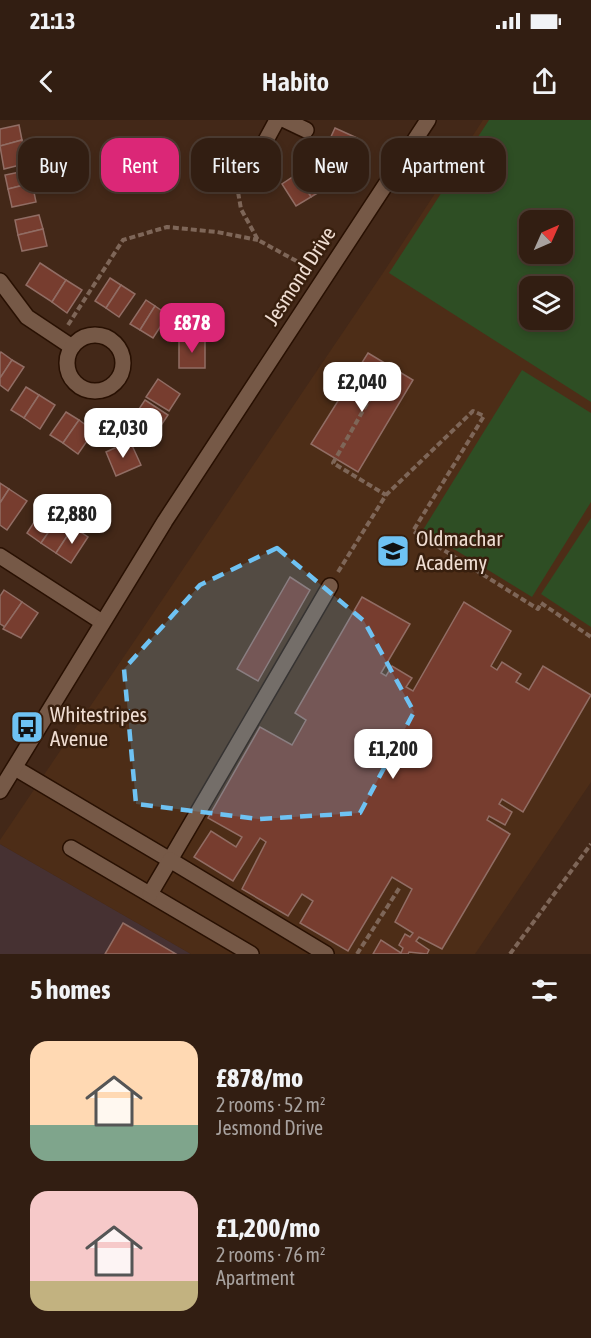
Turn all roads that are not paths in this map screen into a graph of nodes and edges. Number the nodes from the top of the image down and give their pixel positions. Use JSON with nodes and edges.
{"nodes":[{"id":1,"x":277,"y":120,"type":"edge"},
{"id":2,"x":285,"y":120,"type":"edge"},
{"id":3,"x":428,"y":120,"type":"edge"},
{"id":4,"x":306,"y":130,"type":"dead end"},
{"id":5,"x":268,"y":138,"type":"edge"},
{"id":6,"x":0,"y":281,"type":"edge"},
{"id":7,"x":72,"y":347,"type":"dead end"},
{"id":8,"x":0,"y":556,"type":"edge"},
{"id":9,"x":330,"y":586,"type":"road end"},
{"id":10,"x":102,"y":622,"type":"junction"},
{"id":11,"x":15,"y":768,"type":"junction"},
{"id":12,"x":0,"y":791,"type":"edge"},
{"id":13,"x":70,"y":848,"type":"dead end"},
{"id":14,"x":170,"y":860,"type":"junction"},
{"id":15,"x":150,"y":894,"type":"junction"},
{"id":16,"x":251,"y":954,"type":"edge"},
{"id":17,"x":326,"y":954,"type":"edge"}],
"edges":[{"from":1,"to":5,"type":"street"},
{"from":2,"to":4,"type":"street"},
{"from":3,"to":10,"type":"street","name":"Jesmond Drive"},
{"from":6,"to":7,"type":"street"},
{"from":8,"to":10,"type":"street"},
{"from":9,"to":14,"type":"street"},
{"from":10,"to":11,"type":"street","name":"Jesmond Drive"},
{"from":11,"to":12,"type":"street","name":"Jesmond Drive"},
{"from":11,"to":14,"type":"street"},
{"from":13,"to":15,"type":"street"},
{"from":14,"to":15,"type":"street"},
{"from":14,"to":17,"type":"street"},
{"from":15,"to":16,"type":"street"}]}
